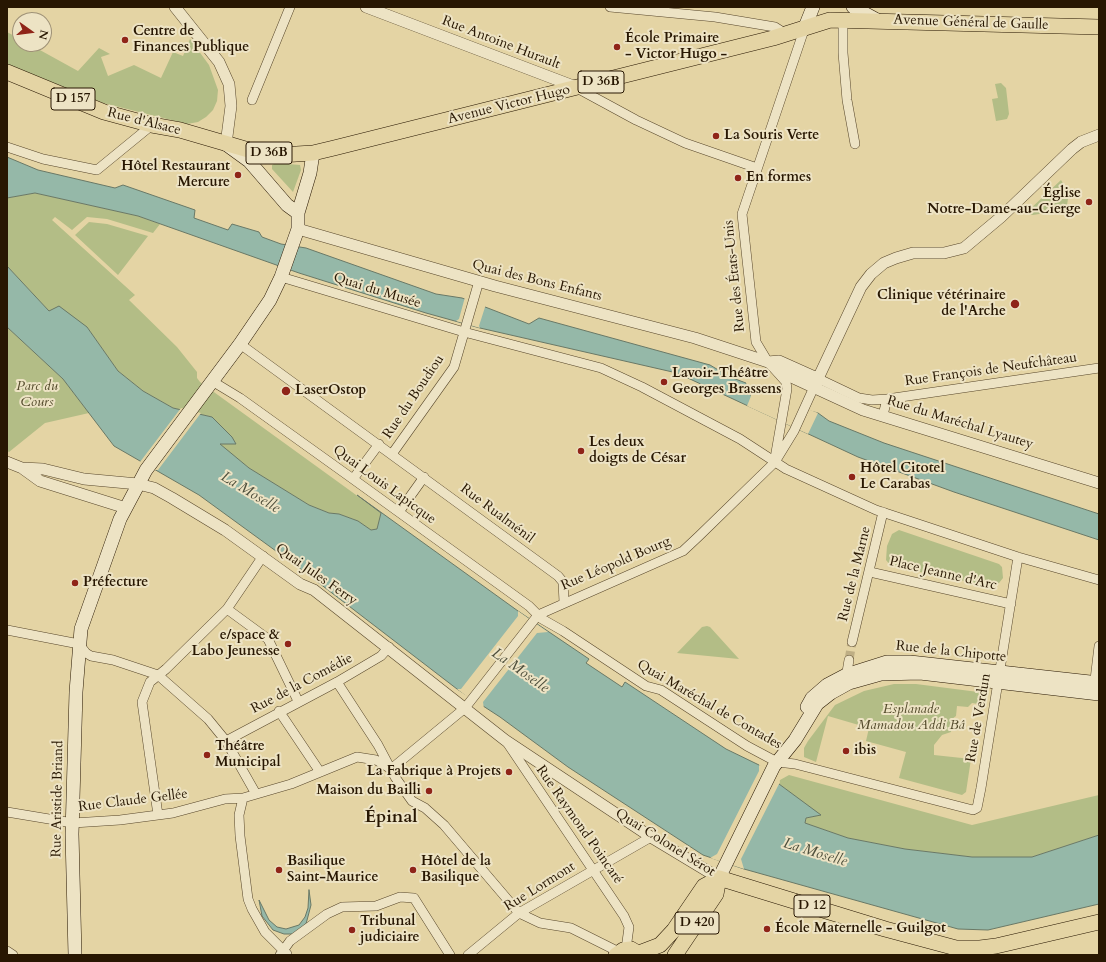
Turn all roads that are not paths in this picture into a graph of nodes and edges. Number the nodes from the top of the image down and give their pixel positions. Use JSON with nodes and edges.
{"nodes":[{"id":1,"x":175,"y":7,"type":"edge"},
{"id":2,"x":290,"y":7,"type":"edge"},
{"id":3,"x":366,"y":7,"type":"edge"},
{"id":4,"x":610,"y":7,"type":"edge"},
{"id":5,"x":813,"y":7,"type":"edge"},
{"id":6,"x":853,"y":7,"type":"edge"},
{"id":7,"x":843,"y":20,"type":"junction"},
{"id":8,"x":877,"y":20,"type":"junction"},
{"id":9,"x":805,"y":27,"type":"junction"},
{"id":10,"x":1099,"y":27,"type":"edge"},
{"id":11,"x":786,"y":34,"type":"junction"},
{"id":12,"x":7,"y":72,"type":"edge"},
{"id":13,"x":577,"y":88,"type":"junction"},
{"id":14,"x":252,"y":100,"type":"dead end"},
{"id":15,"x":152,"y":125,"type":"junction"},
{"id":16,"x":1099,"y":135,"type":"edge"},
{"id":17,"x":226,"y":144,"type":"junction"},
{"id":18,"x":855,"y":144,"type":"dead end"},
{"id":19,"x":7,"y":147,"type":"edge"},
{"id":20,"x":313,"y":153,"type":"junction"},
{"id":21,"x":757,"y":168,"type":"junction"},
{"id":22,"x":298,"y":213,"type":"junction"},
{"id":23,"x":298,"y":229,"type":"junction"},
{"id":24,"x":281,"y":277,"type":"junction"},
{"id":25,"x":479,"y":282,"type":"junction"},
{"id":26,"x":465,"y":328,"type":"junction"},
{"id":27,"x":240,"y":344,"type":"junction"},
{"id":28,"x":768,"y":362,"type":"junction"},
{"id":29,"x":1099,"y":368,"type":"edge"},
{"id":30,"x":212,"y":381,"type":"junction"},
{"id":31,"x":815,"y":383,"type":"junction"},
{"id":32,"x":887,"y":400,"type":"junction"},
{"id":33,"x":883,"y":415,"type":"junction"},
{"id":34,"x":379,"y":444,"type":"junction"},
{"id":35,"x":394,"y":455,"type":"junction"},
{"id":36,"x":7,"y":462,"type":"edge"},
{"id":37,"x":775,"y":462,"type":"junction"},
{"id":38,"x":22,"y":468,"type":"junction"},
{"id":39,"x":424,"y":477,"type":"junction"},
{"id":40,"x":353,"y":479,"type":"junction"},
{"id":41,"x":1099,"y":483,"type":"edge"},
{"id":42,"x":138,"y":484,"type":"junction"},
{"id":43,"x":399,"y":512,"type":"junction"},
{"id":44,"x":883,"y":512,"type":"junction"},
{"id":45,"x":123,"y":513,"type":"junction"},
{"id":46,"x":263,"y":556,"type":"junction"},
{"id":47,"x":1018,"y":557,"type":"junction"},
{"id":48,"x":870,"y":572,"type":"junction"},
{"id":49,"x":1099,"y":580,"type":"edge"},
{"id":50,"x":564,"y":602,"type":"junction"},
{"id":51,"x":1011,"y":604,"type":"junction"},
{"id":52,"x":227,"y":609,"type":"junction"},
{"id":53,"x":535,"y":617,"type":"junction"},
{"id":54,"x":7,"y":630,"type":"edge"},
{"id":55,"x":852,"y":642,"type":"tunnel mouth"},
{"id":56,"x":79,"y":644,"type":"junction"},
{"id":57,"x":1099,"y":646,"type":"edge"},
{"id":58,"x":389,"y":647,"type":"junction"},
{"id":59,"x":849,"y":660,"type":"tunnel mouth"},
{"id":60,"x":158,"y":675,"type":"junction"},
{"id":61,"x":999,"y":678,"type":"junction"},
{"id":62,"x":846,"y":680,"type":"junction"},
{"id":63,"x":337,"y":682,"type":"junction"},
{"id":64,"x":1096,"y":688,"type":"edge"},
{"id":65,"x":298,"y":701,"type":"junction"},
{"id":66,"x":465,"y":708,"type":"junction"},
{"id":67,"x":279,"y":711,"type":"junction"},
{"id":68,"x":505,"y":740,"type":"junction"},
{"id":69,"x":226,"y":741,"type":"junction"},
{"id":70,"x":774,"y":767,"type":"junction"},
{"id":71,"x":391,"y":769,"type":"junction"},
{"id":72,"x":320,"y":772,"type":"junction"},
{"id":73,"x":256,"y":794,"type":"junction"},
{"id":74,"x":243,"y":798,"type":"junction"},
{"id":75,"x":973,"y":810,"type":"joint"},
{"id":76,"x":7,"y":812,"type":"edge"},
{"id":77,"x":158,"y":816,"type":"junction"},
{"id":78,"x":73,"y":823,"type":"junction"},
{"id":79,"x":651,"y":836,"type":"junction"},
{"id":80,"x":593,"y":870,"type":"junction"},
{"id":81,"x":719,"y":878,"type":"junction"},
{"id":82,"x":519,"y":913,"type":"junction"},
{"id":83,"x":1099,"y":922,"type":"edge"},
{"id":84,"x":7,"y":951,"type":"edge"},
{"id":85,"x":625,"y":952,"type":"edge"},
{"id":86,"x":961,"y":952,"type":"edge"},
{"id":87,"x":284,"y":953,"type":"edge"},
{"id":88,"x":676,"y":954,"type":"edge"},
{"id":89,"x":14,"y":955,"type":"edge"},
{"id":90,"x":75,"y":955,"type":"edge"},
{"id":91,"x":450,"y":955,"type":"edge"},
{"id":92,"x":468,"y":955,"type":"edge"}],
"edges":[{"from":1,"to":17,"type":"street"},
{"from":2,"to":14,"type":"street"},
{"from":3,"to":13,"type":"street","name":"Rue Antoine Hurault"},
{"from":4,"to":11,"type":"street"},
{"from":5,"to":9,"type":"main road"},
{"from":6,"to":8,"type":"main road"},
{"from":7,"to":8,"type":"main road","name":"Avenue Général de Gaulle","number":"D 36B"},
{"from":7,"to":9,"type":"main road","name":"Avenue Victor Hugo","number":"D 36B"},
{"from":7,"to":18,"type":"street"},
{"from":8,"to":10,"type":"main road","name":"Avenue Général de Gaulle","number":"D 36B"},
{"from":9,"to":11,"type":"main road","name":"Avenue Victor Hugo","number":"D 36B"},
{"from":9,"to":21,"type":"street","name":"Rue des États-Unis"},
{"from":11,"to":13,"type":"main road","name":"Avenue Victor Hugo","number":"D 36B"},
{"from":12,"to":15,"type":"main road","name":"Rue d'Alsace","number":"D 157"},
{"from":13,"to":20,"type":"main road","name":"Avenue Victor Hugo","number":"D 36B"},
{"from":13,"to":21,"type":"street","name":"Rue Antoine Hurault"},
{"from":15,"to":17,"type":"main road","name":"Rue d'Alsace","number":"D 157"},
{"from":15,"to":19,"type":"street"},
{"from":16,"to":31,"type":"street"},
{"from":17,"to":20,"type":"main road","number":"D 36B"},
{"from":17,"to":22,"type":"main road","number":"D 157"},
{"from":20,"to":22,"type":"main road","name":"Rue Aristide Briand"},
{"from":21,"to":28,"type":"street","name":"Rue des États-Unis"},
{"from":22,"to":23,"type":"main road","name":"Rue Aristide Briand"},
{"from":23,"to":24,"type":"main road","name":"Rue Aristide Briand"},
{"from":23,"to":25,"type":"street","name":"Quai des Bons Enfants"},
{"from":24,"to":26,"type":"street","name":"Quai du Musée"},
{"from":24,"to":27,"type":"main road","name":"Rue Aristide Briand"},
{"from":25,"to":26,"type":"street","name":"Rue du Boudiou"},
{"from":25,"to":28,"type":"street","name":"Quai des Bons Enfants"},
{"from":26,"to":35,"type":"street","name":"Rue du Boudiou"},
{"from":26,"to":37,"type":"street","name":"Quai du Musée"},
{"from":27,"to":30,"type":"main road","name":"Rue Aristide Briand"},
{"from":27,"to":34,"type":"street","name":"Rue Rualménil"},
{"from":28,"to":31,"type":"street","name":"Quai des Bons Enfants"},
{"from":28,"to":37,"type":"street","name":"Rue des États-Unis"},
{"from":29,"to":32,"type":"street","name":"Rue François de Neufchâteau"},
{"from":30,"to":40,"type":"street","name":"Quai Louis Lapicque"},
{"from":30,"to":42,"type":"main road","name":"Rue Aristide Briand"},
{"from":31,"to":32,"type":"street","name":"Rue François de Neufchâteau"},
{"from":31,"to":33,"type":"street","name":"Rue du Maréchal Lyautey"},
{"from":31,"to":37,"type":"street","name":"Rue Léopold Bourg"},
{"from":32,"to":33,"type":"street"},
{"from":33,"to":41,"type":"street","name":"Rue du Maréchal Lyautey"},
{"from":34,"to":35,"type":"street","name":"Rue Rualménil"},
{"from":34,"to":40,"type":"street"},
{"from":35,"to":39,"type":"street","name":"Rue Rualménil"},
{"from":36,"to":38,"type":"street"},
{"from":37,"to":44,"type":"street","name":"Quai du Musée"},
{"from":37,"to":50,"type":"street","name":"Rue Léopold Bourg"},
{"from":38,"to":42,"type":"street","name":"Quai Jules Ferry"},
{"from":38,"to":45,"type":"street"},
{"from":39,"to":43,"type":"street"},
{"from":39,"to":50,"type":"street","name":"Rue Rualménil"},
{"from":40,"to":43,"type":"street","name":"Quai Louis Lapicque"},
{"from":42,"to":45,"type":"main road","name":"Rue Aristide Briand"},
{"from":42,"to":46,"type":"street","name":"Quai Jules Ferry","number":"D 12"},
{"from":43,"to":53,"type":"street","name":"Quai Louis Lapicque"},
{"from":44,"to":47,"type":"street"},
{"from":44,"to":48,"type":"street","name":"Rue de la Marne"},
{"from":45,"to":56,"type":"main road","name":"Rue Aristide Briand"},
{"from":46,"to":52,"type":"street"},
{"from":46,"to":58,"type":"street","name":"Quai Jules Ferry","number":"D 12"},
{"from":47,"to":49,"type":"street"},
{"from":47,"to":51,"type":"street","name":"Rue de Verdun"},
{"from":48,"to":51,"type":"street","name":"Place Jeanne d'Arc"},
{"from":48,"to":55,"type":"street","name":"Rue de la Marne"},
{"from":50,"to":53,"type":"street","name":"Rue Léopold Bourg"},
{"from":51,"to":61,"type":"street","name":"Rue de Verdun"},
{"from":52,"to":60,"type":"street"},
{"from":52,"to":65,"type":"street"},
{"from":53,"to":66,"type":"street"},
{"from":53,"to":70,"type":"street","name":"Quai Maréchal de Contades"},
{"from":54,"to":56,"type":"street"},
{"from":56,"to":60,"type":"street"},
{"from":56,"to":78,"type":"main road","name":"Rue Aristide Briand"},
{"from":57,"to":64,"type":"street"},
{"from":58,"to":63,"type":"street","name":"Rue de la Comédie"},
{"from":58,"to":66,"type":"street","name":"Quai Jules Ferry","number":"D 12"},
{"from":59,"to":62,"type":"street"},
{"from":60,"to":69,"type":"street"},
{"from":60,"to":77,"type":"street"},
{"from":61,"to":62,"type":"main road","name":"Rue de la Chipotte"},
{"from":61,"to":64,"type":"main road","name":"Rue de la Chipotte"},
{"from":61,"to":75,"type":"street","name":"Rue de Verdun"},
{"from":62,"to":70,"type":"main road","name":"Rue de la Chipotte"},
{"from":63,"to":65,"type":"street","name":"Rue de la Comédie"},
{"from":63,"to":71,"type":"street"},
{"from":65,"to":67,"type":"street","name":"Rue de la Comédie"},
{"from":66,"to":68,"type":"street","name":"Quai Colonel Sérot","number":"D 12"},
{"from":66,"to":71,"type":"street"},
{"from":67,"to":69,"type":"street","name":"Rue de la Comédie"},
{"from":67,"to":72,"type":"street"},
{"from":68,"to":79,"type":"street","name":"Quai Colonel Sérot","number":"D 12"},
{"from":68,"to":80,"type":"street","name":"Rue Raymond Poincaré"},
{"from":69,"to":73,"type":"street"},
{"from":70,"to":75,"type":"street","name":"Quai Maréchal de Contades"},
{"from":70,"to":81,"type":"main road","name":"Rue de la Chipotte"},
{"from":71,"to":72,"type":"street","name":"Rue Claude Gellée"},
{"from":71,"to":82,"type":"street"},
{"from":72,"to":73,"type":"street","name":"Rue Claude Gellée"},
{"from":73,"to":74,"type":"street","name":"Rue Claude Gellée"},
{"from":74,"to":77,"type":"street","name":"Rue Claude Gellée"},
{"from":74,"to":87,"type":"street"},
{"from":76,"to":78,"type":"street","name":"Rue Claude Gellée"},
{"from":77,"to":78,"type":"street","name":"Rue Claude Gellée"},
{"from":78,"to":90,"type":"main road","name":"Rue Aristide Briand"},
{"from":79,"to":80,"type":"street","name":"Rue Lormont"},
{"from":79,"to":81,"type":"street","name":"Quai Colonel Sérot","number":"D 12"},
{"from":80,"to":82,"type":"street","name":"Rue Lormont"},
{"from":80,"to":85,"type":"street","name":"Rue Raymond Poincaré"},
{"from":81,"to":85,"type":"main road","number":"D 420"},
{"from":81,"to":86,"type":"main road","name":"Quai Colonel Sérot","number":"D 12"},
{"from":81,"to":88,"type":"main road","number":"D 420"},
{"from":82,"to":85,"type":"street"},
{"from":82,"to":92,"type":"street","name":"Rue Lormont"},
{"from":83,"to":86,"type":"main road","name":"Quai Colonel Sérot","number":"D 12"},
{"from":84,"to":89,"type":"street"},
{"from":87,"to":91,"type":"street"}]}
